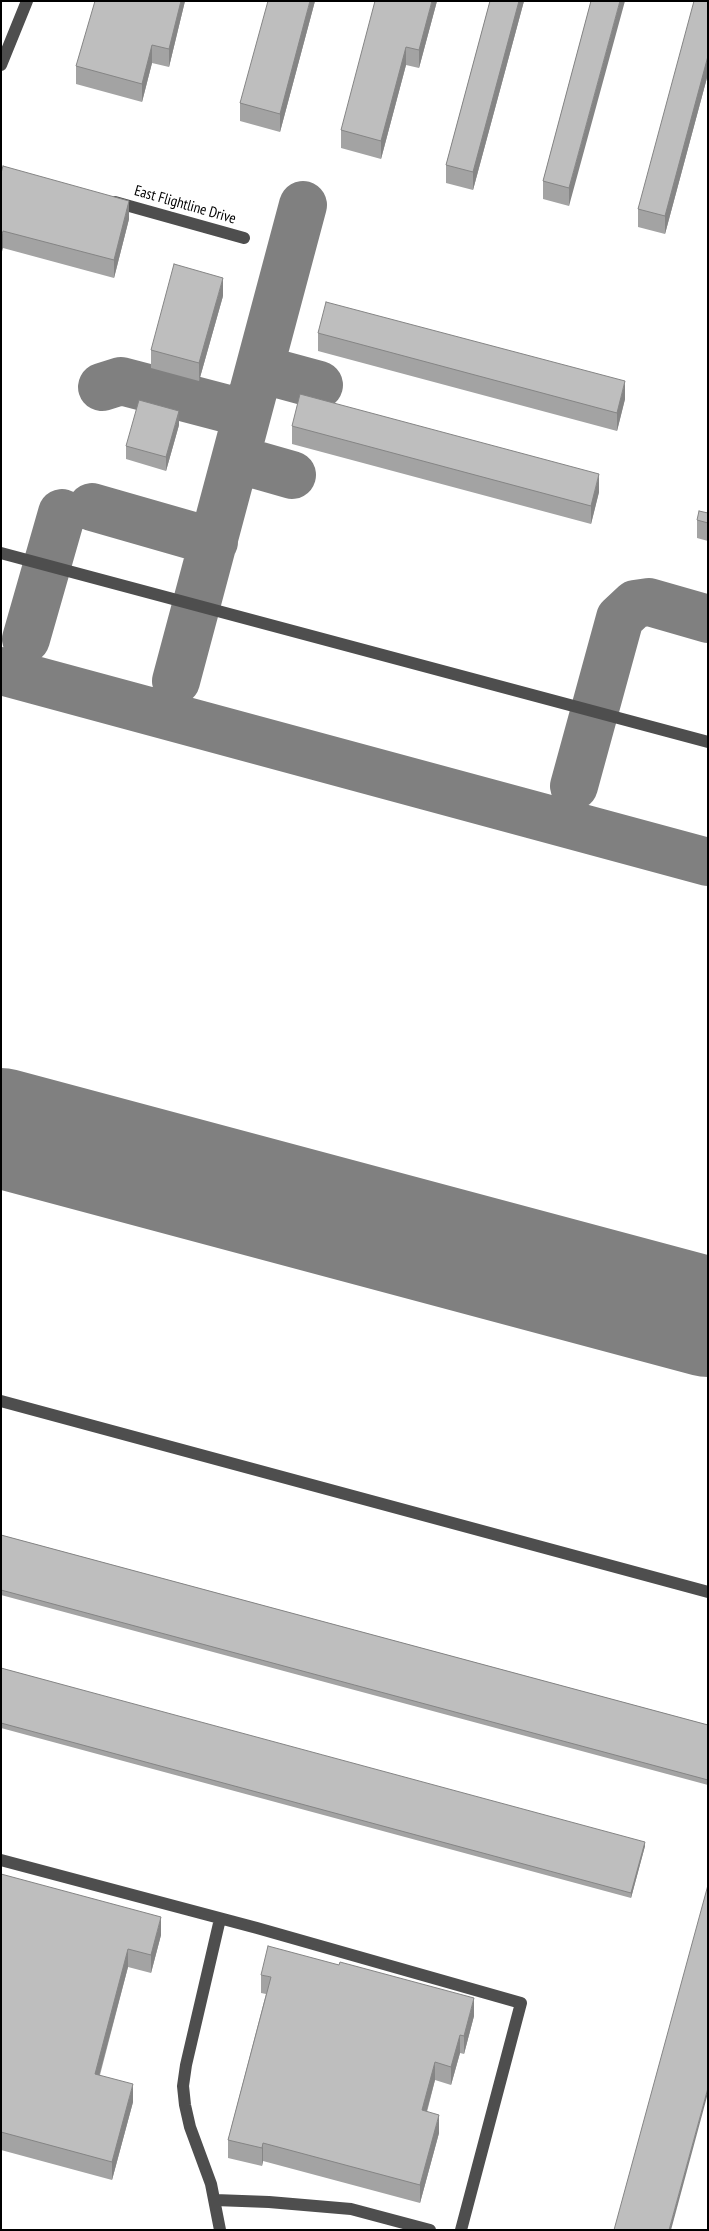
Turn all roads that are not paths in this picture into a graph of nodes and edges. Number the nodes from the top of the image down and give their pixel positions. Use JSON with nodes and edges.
{"nodes":[{"id":1,"x":27,"y":1,"type":"edge"},
{"id":2,"x":1,"y":65,"type":"edge"},
{"id":3,"x":106,"y":199,"type":"edge"},
{"id":4,"x":244,"y":238,"type":"dead end"},
{"id":5,"x":1,"y":553,"type":"edge"},
{"id":6,"x":708,"y":742,"type":"edge"},
{"id":7,"x":1,"y":1401,"type":"edge"},
{"id":8,"x":708,"y":1592,"type":"edge"},
{"id":9,"x":1,"y":1860,"type":"edge"},
{"id":10,"x":220,"y":1919,"type":"junction"},
{"id":11,"x":215,"y":2200,"type":"junction"},
{"id":12,"x":220,"y":2230,"type":"edge"},
{"id":13,"x":430,"y":2230,"type":"edge"},
{"id":14,"x":461,"y":2230,"type":"edge"}],
"edges":[{"from":1,"to":2,"type":"lane"},
{"from":3,"to":4,"type":"lane","name":"East Flightline Drive"},
{"from":5,"to":6,"type":"lane"},
{"from":7,"to":8,"type":"lane"},
{"from":9,"to":10,"type":"lane"},
{"from":10,"to":11,"type":"lane"},
{"from":10,"to":14,"type":"lane"},
{"from":11,"to":12,"type":"lane"},
{"from":11,"to":13,"type":"lane"}]}
